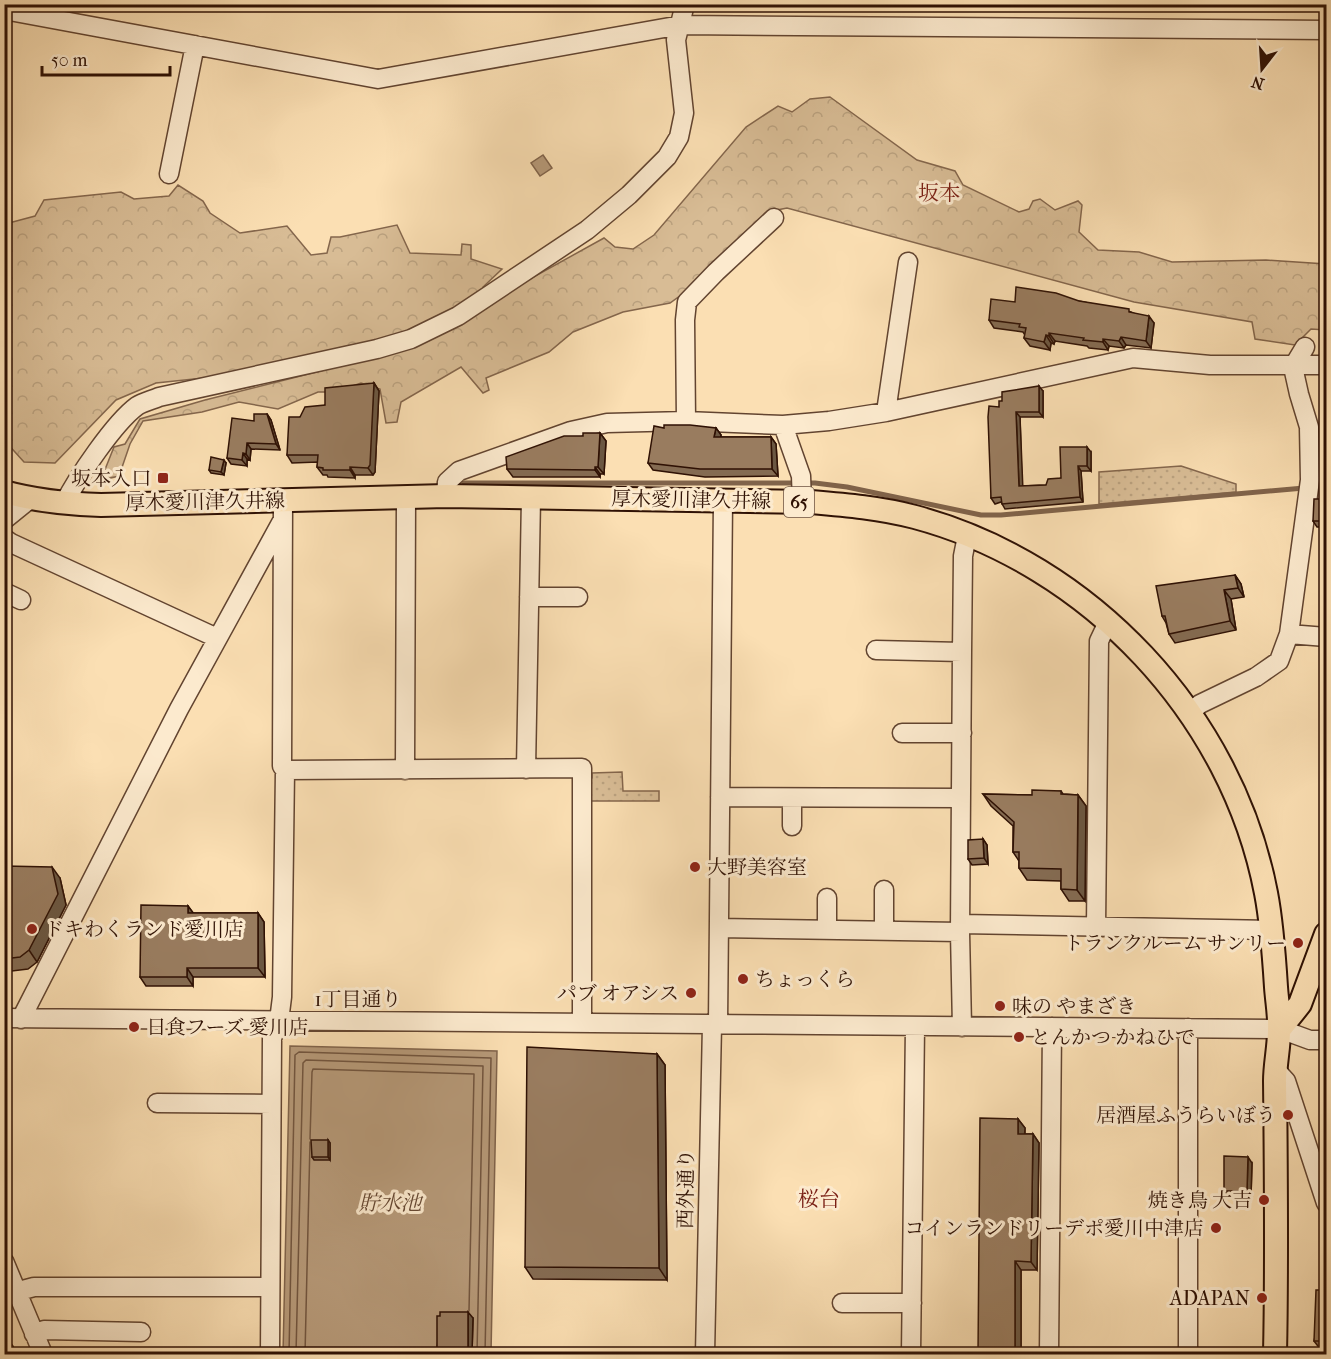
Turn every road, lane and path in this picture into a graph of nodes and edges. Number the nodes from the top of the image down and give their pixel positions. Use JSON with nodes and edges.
{"nodes":[{"id":1,"x":685,"y":4,"type":"edge"},
{"id":2,"x":4,"y":10,"type":"edge"},
{"id":3,"x":681,"y":25,"type":"junction"},
{"id":4,"x":1326,"y":30,"type":"edge"},
{"id":5,"x":195,"y":45,"type":"junction"},
{"id":6,"x":169,"y":174,"type":"dead end"},
{"id":7,"x":774,"y":218,"type":"dead end"},
{"id":8,"x":908,"y":262,"type":"dead end"},
{"id":9,"x":1305,"y":347,"type":"dead end"},
{"id":10,"x":1326,"y":366,"type":"edge"},
{"id":11,"x":1293,"y":367,"type":"junction"},
{"id":12,"x":886,"y":412,"type":"junction"},
{"id":13,"x":686,"y":421,"type":"junction"},
{"id":14,"x":783,"y":425,"type":"junction"},
{"id":15,"x":802,"y":491,"type":"junction"},
{"id":16,"x":4,"y":492,"type":"edge"},
{"id":17,"x":446,"y":496,"type":"junction"},
{"id":18,"x":406,"y":498,"type":"junction"},
{"id":19,"x":531,"y":498,"type":"junction"},
{"id":20,"x":30,"y":499,"type":"junction"},
{"id":21,"x":723,"y":500,"type":"junction"},
{"id":22,"x":64,"y":504,"type":"junction"},
{"id":23,"x":283,"y":510,"type":"junction"},
{"id":24,"x":4,"y":520,"type":"edge"},
{"id":25,"x":967,"y":536,"type":"junction"},
{"id":26,"x":4,"y":538,"type":"edge"},
{"id":27,"x":529,"y":597,"type":"junction"},
{"id":28,"x":578,"y":597,"type":"dead end"},
{"id":29,"x":1108,"y":622,"type":"junction"},
{"id":30,"x":1289,"y":634,"type":"junction"},
{"id":31,"x":1326,"y":637,"type":"edge"},
{"id":32,"x":217,"y":638,"type":"junction"},
{"id":33,"x":876,"y":650,"type":"dead end"},
{"id":34,"x":962,"y":652,"type":"junction"},
{"id":35,"x":1190,"y":712,"type":"junction"},
{"id":36,"x":902,"y":733,"type":"dead end"},
{"id":37,"x":962,"y":733,"type":"junction"},
{"id":38,"x":526,"y":769,"type":"junction"},
{"id":39,"x":285,"y":770,"type":"junction"},
{"id":40,"x":405,"y":770,"type":"junction"},
{"id":41,"x":720,"y":797,"type":"junction"},
{"id":42,"x":792,"y":798,"type":"junction"},
{"id":43,"x":960,"y":798,"type":"junction"},
{"id":44,"x":792,"y":826,"type":"dead end"},
{"id":45,"x":884,"y":890,"type":"dead end"},
{"id":46,"x":827,"y":898,"type":"dead end"},
{"id":47,"x":1096,"y":927,"type":"junction"},
{"id":48,"x":719,"y":928,"type":"junction"},
{"id":49,"x":960,"y":928,"type":"junction"},
{"id":50,"x":827,"y":930,"type":"junction"},
{"id":51,"x":1272,"y":930,"type":"junction"},
{"id":52,"x":884,"y":931,"type":"junction"},
{"id":53,"x":1326,"y":934,"type":"edge"},
{"id":54,"x":13,"y":1018,"type":"edge"},
{"id":55,"x":279,"y":1021,"type":"junction"},
{"id":56,"x":582,"y":1023,"type":"junction"},
{"id":57,"x":715,"y":1024,"type":"junction"},
{"id":58,"x":915,"y":1026,"type":"junction"},
{"id":59,"x":962,"y":1026,"type":"junction"},
{"id":60,"x":1052,"y":1027,"type":"junction"},
{"id":61,"x":1188,"y":1028,"type":"junction"},
{"id":62,"x":1280,"y":1029,"type":"junction"},
{"id":63,"x":1326,"y":1040,"type":"edge"},
{"id":64,"x":1275,"y":1069,"type":"junction"},
{"id":65,"x":157,"y":1103,"type":"dead end"},
{"id":66,"x":271,"y":1104,"type":"junction"},
{"id":67,"x":1326,"y":1203,"type":"edge"},
{"id":68,"x":4,"y":1261,"type":"edge"},
{"id":69,"x":270,"y":1287,"type":"junction"},
{"id":70,"x":11,"y":1294,"type":"edge"},
{"id":71,"x":842,"y":1302,"type":"dead end"},
{"id":72,"x":912,"y":1303,"type":"junction"},
{"id":73,"x":141,"y":1332,"type":"dead end"},
{"id":74,"x":34,"y":1334,"type":"junction"},
{"id":75,"x":43,"y":1354,"type":"edge"},
{"id":76,"x":270,"y":1354,"type":"edge"},
{"id":77,"x":705,"y":1354,"type":"edge"},
{"id":78,"x":911,"y":1354,"type":"edge"},
{"id":79,"x":1049,"y":1354,"type":"edge"},
{"id":80,"x":1188,"y":1354,"type":"edge"},
{"id":81,"x":1275,"y":1354,"type":"edge"}],
"edges":[{"from":1,"to":3,"type":"street"},
{"from":2,"to":5,"type":"street"},
{"from":3,"to":4,"type":"street"},
{"from":3,"to":5,"type":"street"},
{"from":3,"to":22,"type":"street"},
{"from":5,"to":6,"type":"street"},
{"from":7,"to":13,"type":"street"},
{"from":8,"to":12,"type":"street"},
{"from":9,"to":11,"type":"street"},
{"from":10,"to":11,"type":"street"},
{"from":11,"to":12,"type":"street"},
{"from":11,"to":30,"type":"street"},
{"from":12,"to":14,"type":"street"},
{"from":13,"to":14,"type":"street"},
{"from":13,"to":17,"type":"street"},
{"from":14,"to":15,"type":"street"},
{"from":15,"to":21,"type":"main road","name":"厚木愛川津久井線","number":"65"},
{"from":15,"to":25,"type":"main road","name":"厚木愛川津久井線","number":"65"},
{"from":16,"to":20,"type":"main road","name":"厚木愛川津久井線","number":"65"},
{"from":17,"to":18,"type":"main road","name":"厚木愛川津久井線","number":"65"},
{"from":17,"to":19,"type":"main road","name":"厚木愛川津久井線","number":"65"},
{"from":18,"to":23,"type":"main road","name":"厚木愛川津久井線","number":"65"},
{"from":18,"to":40,"type":"street"},
{"from":19,"to":21,"type":"main road","name":"厚木愛川津久井線","number":"65"},
{"from":19,"to":27,"type":"street"},
{"from":20,"to":22,"type":"main road","name":"厚木愛川津久井線","number":"65"},
{"from":20,"to":24,"type":"street"},
{"from":21,"to":41,"type":"street","name":"西外通り"},
{"from":22,"to":23,"type":"main road","name":"厚木愛川津久井線","number":"65"},
{"from":23,"to":32,"type":"street"},
{"from":23,"to":39,"type":"street"},
{"from":25,"to":29,"type":"main road","name":"厚木愛川津久井線","number":"65"},
{"from":25,"to":34,"type":"street"},
{"from":26,"to":32,"type":"street"},
{"from":27,"to":28,"type":"street"},
{"from":27,"to":38,"type":"street"},
{"from":29,"to":35,"type":"main road","name":"厚木愛川津久井線","number":"65"},
{"from":29,"to":47,"type":"street"},
{"from":30,"to":31,"type":"street"},
{"from":30,"to":35,"type":"street"},
{"from":32,"to":54,"type":"street"},
{"from":33,"to":34,"type":"street"},
{"from":34,"to":37,"type":"street"},
{"from":35,"to":51,"type":"main road","name":"厚木愛川津久井線","number":"65"},
{"from":36,"to":37,"type":"street"},
{"from":37,"to":43,"type":"street"},
{"from":38,"to":40,"type":"street"},
{"from":38,"to":56,"type":"street"},
{"from":39,"to":40,"type":"street"},
{"from":39,"to":55,"type":"street"},
{"from":41,"to":42,"type":"street"},
{"from":41,"to":48,"type":"street","name":"西外通り"},
{"from":42,"to":43,"type":"street"},
{"from":42,"to":44,"type":"street"},
{"from":43,"to":49,"type":"street"},
{"from":45,"to":52,"type":"street"},
{"from":46,"to":50,"type":"street"},
{"from":47,"to":49,"type":"street"},
{"from":47,"to":51,"type":"street"},
{"from":48,"to":50,"type":"street"},
{"from":48,"to":57,"type":"street","name":"西外通り"},
{"from":49,"to":52,"type":"street"},
{"from":49,"to":59,"type":"street"},
{"from":50,"to":52,"type":"street"},
{"from":51,"to":62,"type":"main road","name":"厚木愛川津久井線","number":"65"},
{"from":53,"to":62,"type":"main road"},
{"from":54,"to":55,"type":"street","name":"1丁目通り"},
{"from":55,"to":56,"type":"street","name":"1丁目通り"},
{"from":55,"to":66,"type":"street"},
{"from":56,"to":57,"type":"street","name":"1丁目通り"},
{"from":57,"to":58,"type":"street","name":"1丁目通り"},
{"from":57,"to":77,"type":"street","name":"西外通り"},
{"from":58,"to":59,"type":"street","name":"1丁目通り"},
{"from":58,"to":72,"type":"street"},
{"from":59,"to":60,"type":"street","name":"1丁目通り"},
{"from":60,"to":61,"type":"street","name":"1丁目通り"},
{"from":60,"to":79,"type":"street"},
{"from":61,"to":62,"type":"street","name":"1丁目通り"},
{"from":61,"to":80,"type":"street"},
{"from":62,"to":63,"type":"street","name":"1丁目通り"},
{"from":62,"to":64,"type":"main road","name":"厚木愛川津久井線"},
{"from":64,"to":67,"type":"street"},
{"from":64,"to":81,"type":"main road","name":"厚木愛川津久井線"},
{"from":65,"to":66,"type":"street"},
{"from":66,"to":69,"type":"street"},
{"from":68,"to":70,"type":"street"},
{"from":69,"to":70,"type":"street"},
{"from":69,"to":76,"type":"street"},
{"from":70,"to":74,"type":"street"},
{"from":71,"to":72,"type":"street"},
{"from":72,"to":78,"type":"street"},
{"from":73,"to":74,"type":"street"},
{"from":74,"to":75,"type":"street"}]}
